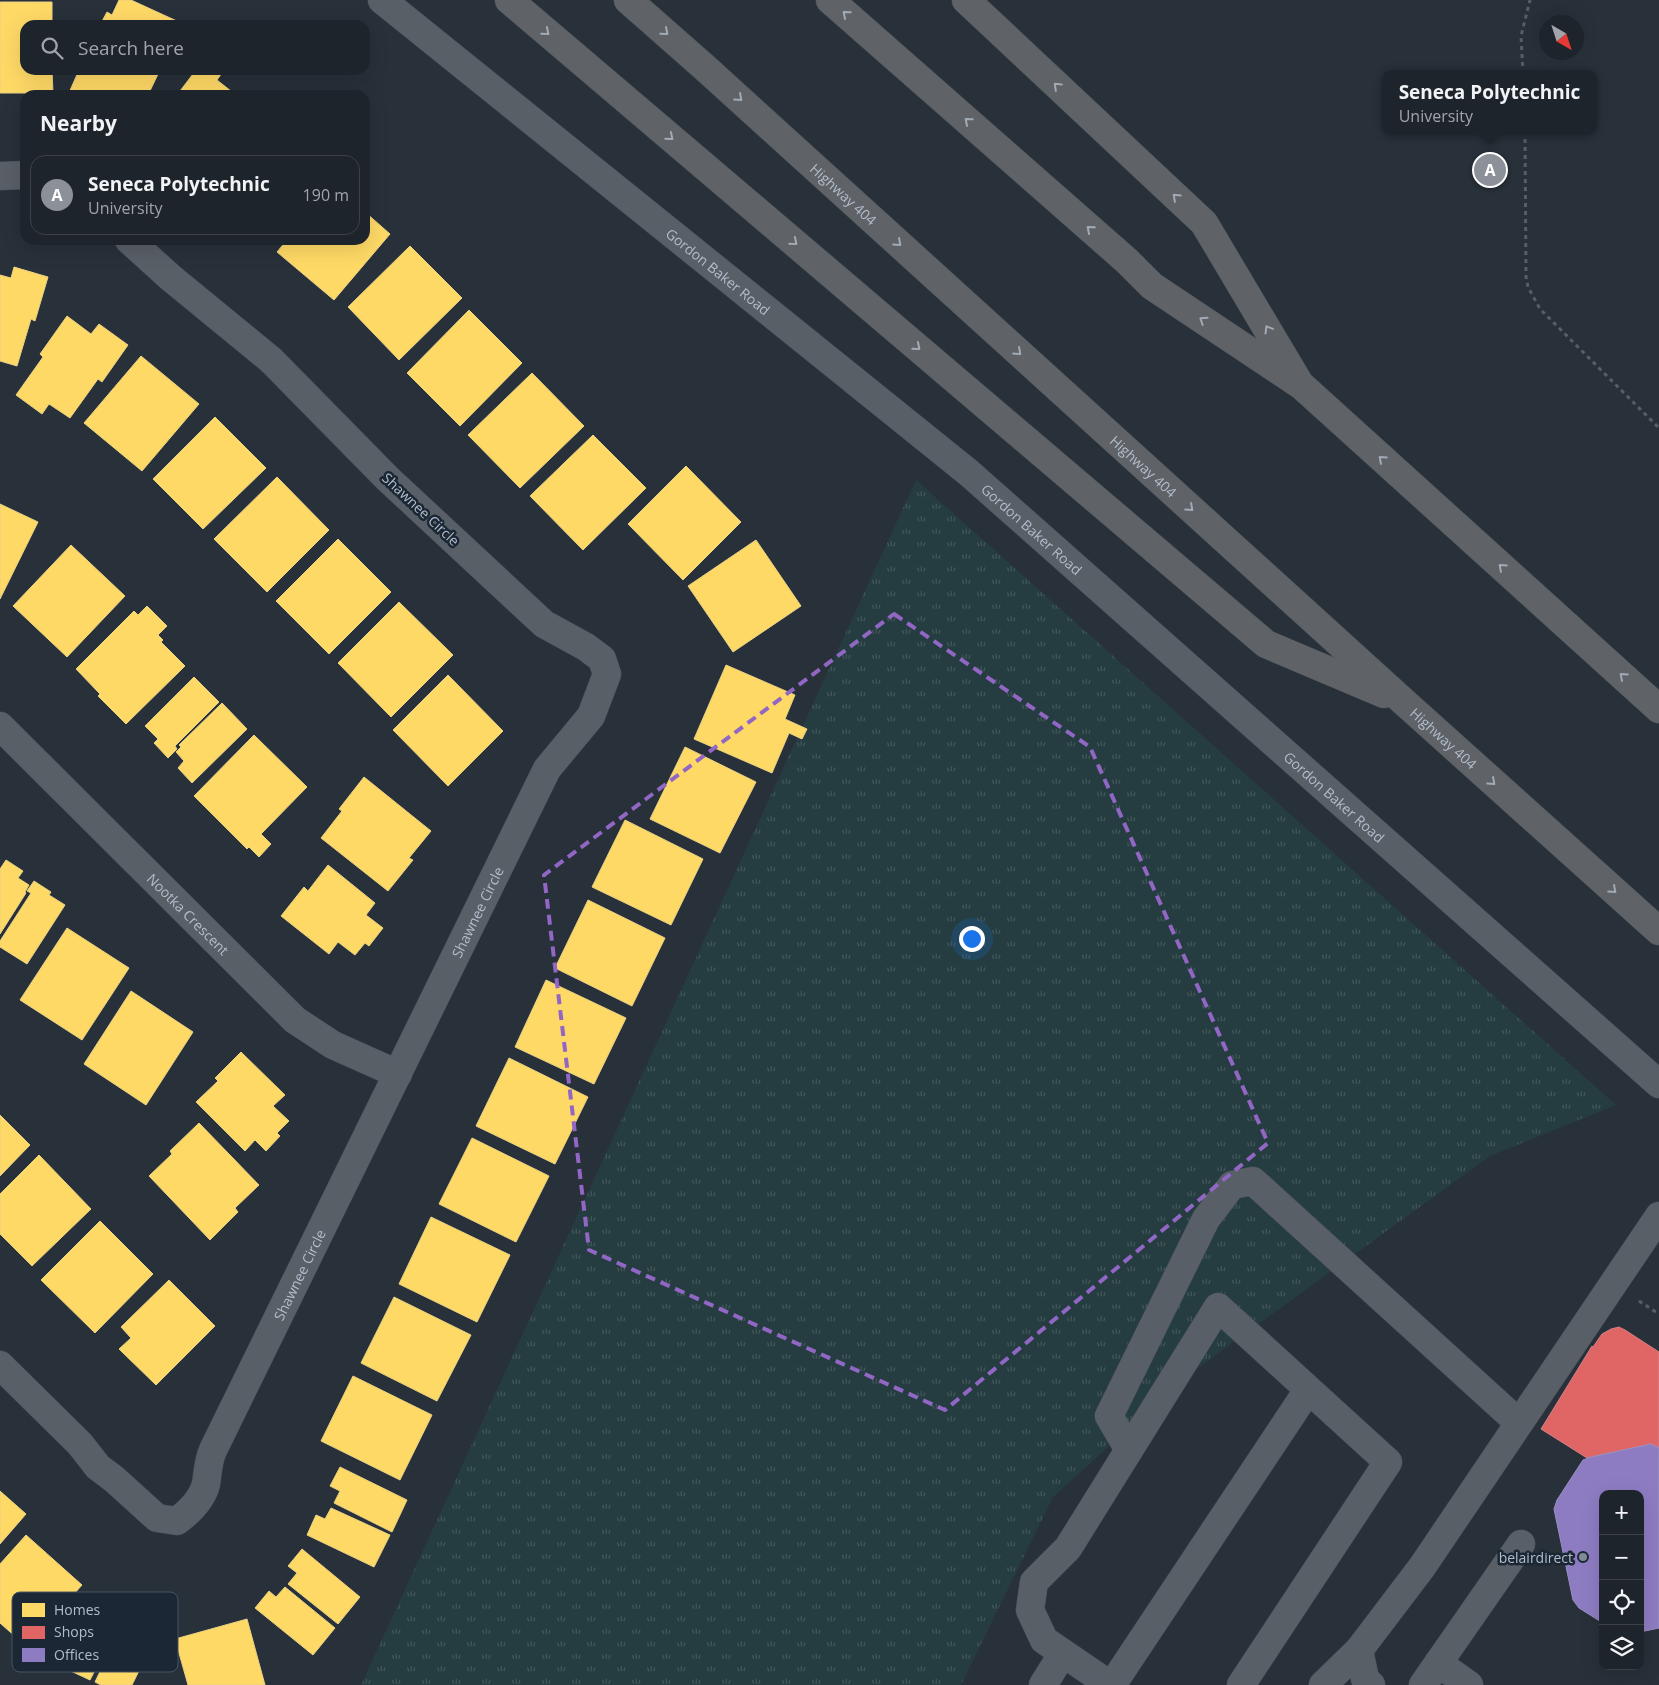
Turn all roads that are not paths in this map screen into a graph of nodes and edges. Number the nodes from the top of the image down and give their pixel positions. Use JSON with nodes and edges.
{"nodes":[{"id":1,"x":382,"y":0,"type":"edge"},
{"id":2,"x":509,"y":0,"type":"edge"},
{"id":3,"x":628,"y":0,"type":"edge"},
{"id":4,"x":830,"y":0,"type":"edge"},
{"id":5,"x":966,"y":0,"type":"edge"},
{"id":6,"x":20,"y":174,"type":"edge"},
{"id":7,"x":0,"y":176,"type":"edge"},
{"id":8,"x":135,"y":245,"type":"edge"},
{"id":9,"x":1302,"y":386,"type":"junction"},
{"id":10,"x":1404,"y":702,"type":"junction"},
{"id":11,"x":1659,"y":709,"type":"edge"},
{"id":12,"x":0,"y":726,"type":"edge"},
{"id":13,"x":1659,"y":932,"type":"edge"},
{"id":14,"x":398,"y":1074,"type":"junction"},
{"id":15,"x":1659,"y":1084,"type":"edge"},
{"id":16,"x":1659,"y":1216,"type":"edge"},
{"id":17,"x":0,"y":1365,"type":"edge"},
{"id":18,"x":1308,"y":1390,"type":"junction"},
{"id":19,"x":1519,"y":1423,"type":"junction"},
{"id":20,"x":1129,"y":1450,"type":"junction"},
{"id":21,"x":1522,"y":1544,"type":"dead end"},
{"id":22,"x":1359,"y":1650,"type":"junction"},
{"id":23,"x":1063,"y":1653,"type":"junction"},
{"id":24,"x":1431,"y":1674,"type":"edge"},
{"id":25,"x":1043,"y":1685,"type":"edge"},
{"id":26,"x":1111,"y":1685,"type":"edge"},
{"id":27,"x":1241,"y":1685,"type":"edge"},
{"id":28,"x":1323,"y":1685,"type":"edge"},
{"id":29,"x":1371,"y":1685,"type":"edge"},
{"id":30,"x":1469,"y":1685,"type":"edge"}],
"edges":[{"from":1,"to":15,"type":"street","name":"Gordon Baker Road"},
{"from":2,"to":10,"type":"highway","one_way":true},
{"from":3,"to":10,"type":"highway","name":"Highway 404","one_way":true},
{"from":9,"to":4,"type":"highway","one_way":true},
{"from":9,"to":5,"type":"highway","one_way":true},
{"from":6,"to":7,"type":"street"},
{"from":8,"to":14,"type":"street","name":"Shawnee Circle"},
{"from":11,"to":9,"type":"highway","one_way":true},
{"from":10,"to":13,"type":"highway","name":"Highway 404","one_way":true},
{"from":12,"to":14,"type":"street","name":"Nootka Crescent"},
{"from":14,"to":17,"type":"street","name":"Shawnee Circle"},
{"from":16,"to":19,"type":"street"},
{"from":18,"to":20,"type":"street"},
{"from":18,"to":26,"type":"street"},
{"from":18,"to":27,"type":"street"},
{"from":19,"to":20,"type":"street"},
{"from":19,"to":22,"type":"street"},
{"from":20,"to":23,"type":"street"},
{"from":21,"to":24,"type":"street"},
{"from":22,"to":28,"type":"street"},
{"from":22,"to":29,"type":"street"},
{"from":23,"to":25,"type":"street"},
{"from":23,"to":26,"type":"street"},
{"from":24,"to":30,"type":"street"}]}
